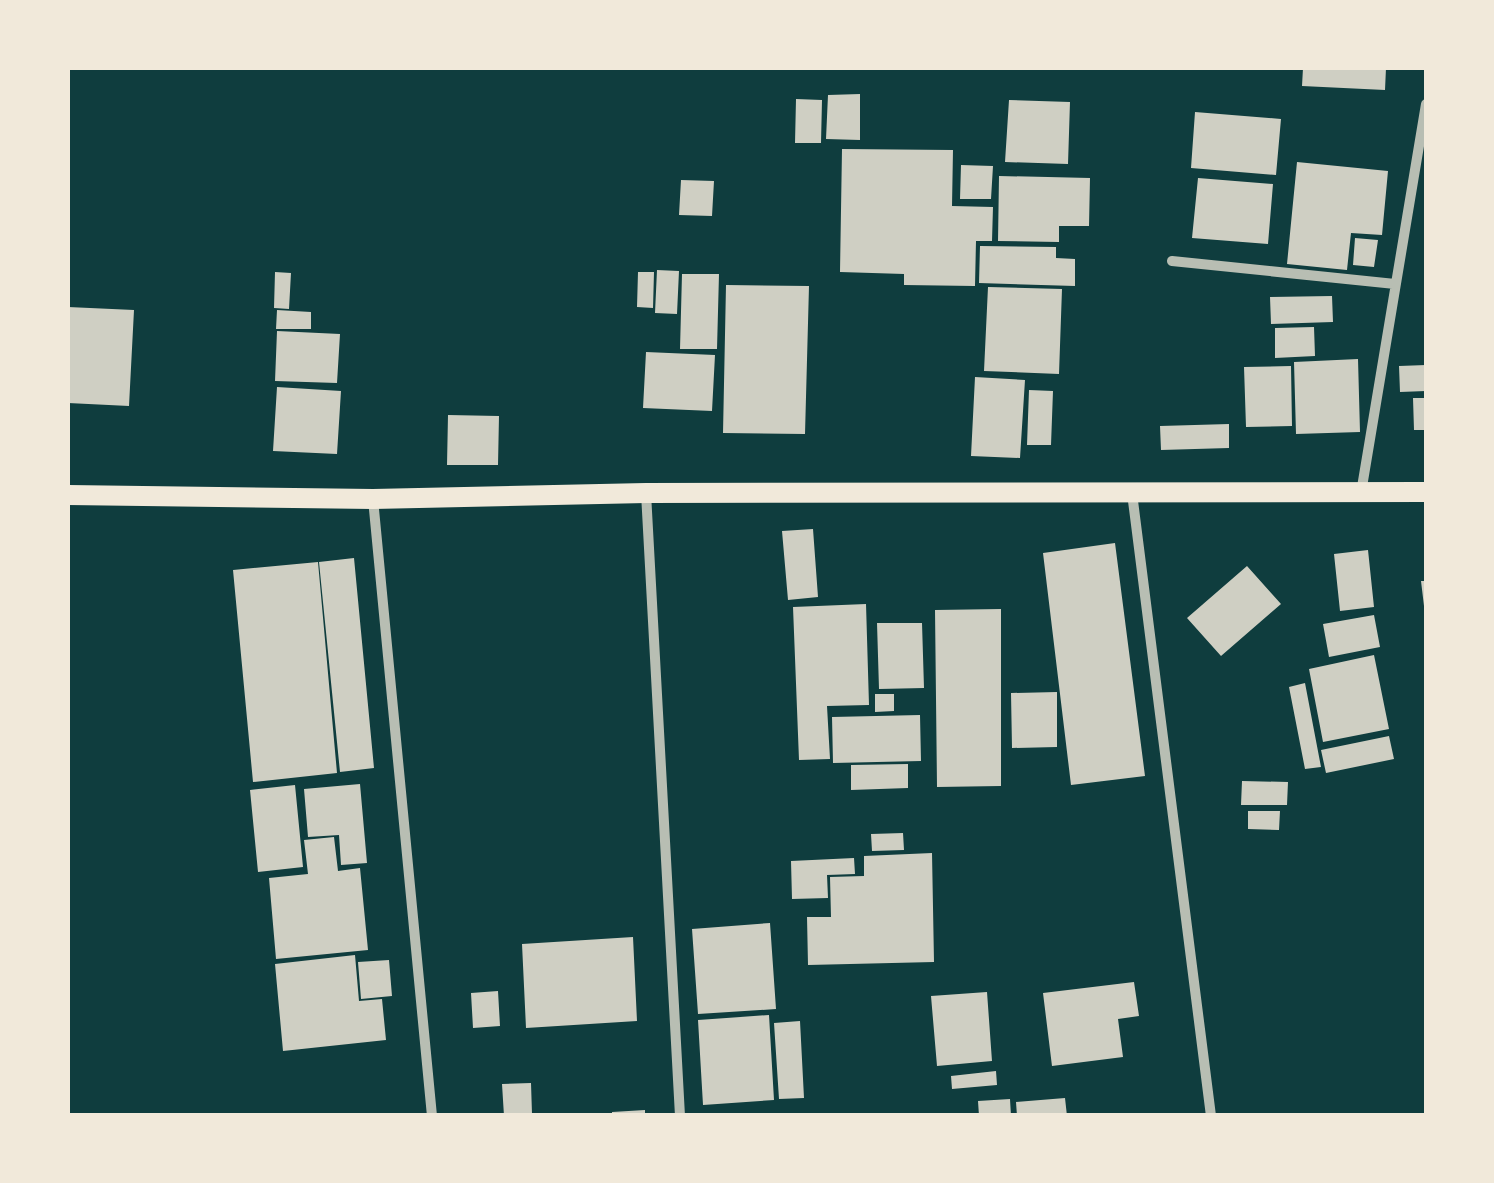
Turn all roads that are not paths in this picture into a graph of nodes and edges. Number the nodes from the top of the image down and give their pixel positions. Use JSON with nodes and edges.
{"nodes":[{"id":1,"x":1426,"y":104,"type":"edge"},
{"id":2,"x":1172,"y":261,"type":"dead end"},
{"id":3,"x":1395,"y":284,"type":"junction"},
{"id":4,"x":1361,"y":492,"type":"junction"},
{"id":5,"x":1426,"y":492,"type":"edge"},
{"id":6,"x":646,"y":493,"type":"junction"},
{"id":7,"x":1132,"y":493,"type":"junction"},
{"id":8,"x":68,"y":495,"type":"edge"},
{"id":9,"x":372,"y":499,"type":"junction"},
{"id":10,"x":432,"y":1116,"type":"edge"},
{"id":11,"x":680,"y":1116,"type":"edge"},
{"id":12,"x":1211,"y":1116,"type":"edge"}],
"edges":[{"from":1,"to":3,"type":"street"},
{"from":2,"to":3,"type":"street"},
{"from":3,"to":4,"type":"street"},
{"from":4,"to":5,"type":"main road"},
{"from":4,"to":7,"type":"main road"},
{"from":6,"to":7,"type":"main road"},
{"from":6,"to":9,"type":"main road"},
{"from":6,"to":11,"type":"street"},
{"from":7,"to":12,"type":"street"},
{"from":8,"to":9,"type":"main road"},
{"from":9,"to":10,"type":"street"}]}
